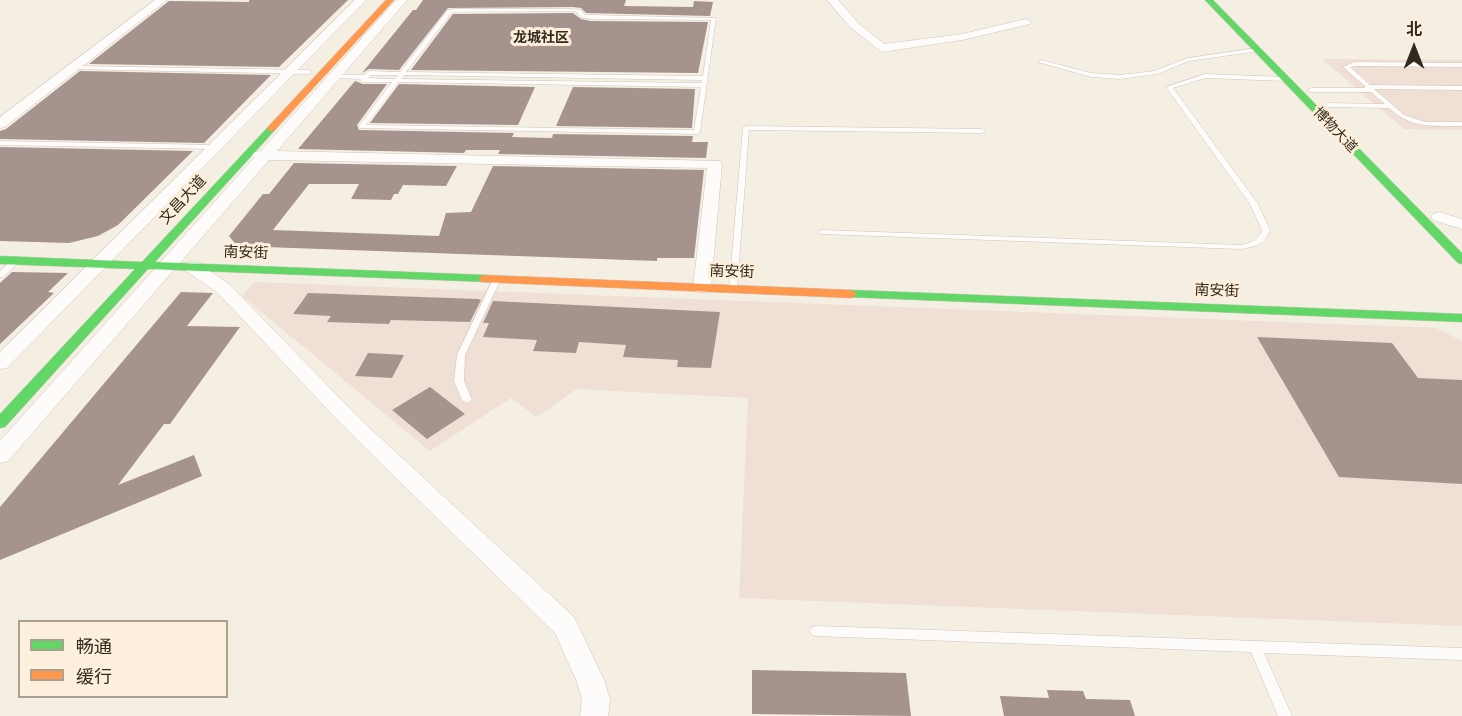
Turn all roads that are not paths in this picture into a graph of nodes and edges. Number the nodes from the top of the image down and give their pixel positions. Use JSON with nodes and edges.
{"nodes":[{"id":1,"x":162,"y":0,"type":"edge"},
{"id":2,"x":361,"y":0,"type":"edge"},
{"id":3,"x":378,"y":0,"type":"edge"},
{"id":4,"x":390,"y":0,"type":"edge"},
{"id":5,"x":402,"y":0,"type":"edge"},
{"id":6,"x":832,"y":0,"type":"edge"},
{"id":7,"x":1209,"y":0,"type":"edge"},
{"id":8,"x":1221,"y":0,"type":"edge"},
{"id":9,"x":1026,"y":22,"type":"dead end"},
{"id":10,"x":1257,"y":50,"type":"junction"},
{"id":11,"x":1041,"y":62,"type":"dead end"},
{"id":12,"x":1462,"y":64,"type":"edge"},
{"id":13,"x":74,"y":68,"type":"junction"},
{"id":14,"x":290,"y":72,"type":"junction"},
{"id":15,"x":402,"y":74,"type":"junction"},
{"id":16,"x":322,"y":75,"type":"junction"},
{"id":17,"x":366,"y":77,"type":"junction"},
{"id":18,"x":1286,"y":79,"type":"junction"},
{"id":19,"x":397,"y":81,"type":"junction"},
{"id":20,"x":705,"y":82,"type":"junction"},
{"id":21,"x":1462,"y":88,"type":"edge"},
{"id":22,"x":1369,"y":89,"type":"junction"},
{"id":23,"x":1311,"y":90,"type":"junction"},
{"id":24,"x":1326,"y":105,"type":"junction"},
{"id":25,"x":1389,"y":105,"type":"junction"},
{"id":26,"x":0,"y":124,"type":"edge"},
{"id":27,"x":1462,"y":124,"type":"edge"},
{"id":28,"x":982,"y":131,"type":"dead end"},
{"id":29,"x":0,"y":143,"type":"edge"},
{"id":30,"x":214,"y":147,"type":"junction"},
{"id":31,"x":247,"y":155,"type":"junction"},
{"id":32,"x":266,"y":156,"type":"junction"},
{"id":33,"x":1439,"y":217,"type":"junction"},
{"id":34,"x":1462,"y":224,"type":"edge"},
{"id":35,"x":158,"y":231,"type":"dead end"},
{"id":36,"x":822,"y":232,"type":"dead end"},
{"id":37,"x":1462,"y":240,"type":"edge"},
{"id":38,"x":142,"y":248,"type":"dead end"},
{"id":39,"x":0,"y":260,"type":"edge"},
{"id":40,"x":17,"y":260,"type":"junction"},
{"id":41,"x":1462,"y":260,"type":"edge"},
{"id":42,"x":99,"y":264,"type":"junction"},
{"id":43,"x":126,"y":265,"type":"junction"},
{"id":44,"x":145,"y":266,"type":"junction"},
{"id":45,"x":168,"y":266,"type":"junction"},
{"id":46,"x":192,"y":267,"type":"junction"},
{"id":47,"x":0,"y":275,"type":"edge"},
{"id":48,"x":497,"y":279,"type":"junction"},
{"id":49,"x":110,"y":281,"type":"dead end"},
{"id":50,"x":702,"y":288,"type":"junction"},
{"id":51,"x":733,"y":289,"type":"junction"},
{"id":52,"x":1462,"y":318,"type":"edge"},
{"id":53,"x":0,"y":363,"type":"edge"},
{"id":54,"x":467,"y":400,"type":"dead end"},
{"id":55,"x":0,"y":423,"type":"edge"},
{"id":56,"x":0,"y":455,"type":"edge"},
{"id":57,"x":816,"y":631,"type":"dead end"},
{"id":58,"x":1255,"y":646,"type":"junction"},
{"id":59,"x":1462,"y":654,"type":"edge"},
{"id":60,"x":594,"y":716,"type":"edge"},
{"id":61,"x":1285,"y":716,"type":"edge"}],
"edges":[{"from":1,"to":13,"type":"street"},
{"from":2,"to":14,"type":"street"},
{"from":3,"to":16,"type":"main road","name":"文昌大道"},
{"from":4,"to":16,"type":"main road","name":"文昌大道"},
{"from":5,"to":16,"type":"street"},
{"from":6,"to":9,"type":"street"},
{"from":7,"to":10,"type":"main road","name":"博物大道"},
{"from":8,"to":23,"type":"main road","name":"博物大道"},
{"from":10,"to":11,"type":"lane"},
{"from":10,"to":18,"type":"main road","name":"博物大道"},
{"from":12,"to":22,"type":"lane"},
{"from":13,"to":14,"type":"lane"},
{"from":13,"to":26,"type":"street"},
{"from":14,"to":16,"type":"lane"},
{"from":14,"to":30,"type":"street"},
{"from":15,"to":17,"type":"lane"},
{"from":15,"to":19,"type":"lane"},
{"from":15,"to":20,"type":"lane"},
{"from":15,"to":20,"type":"lane"},
{"from":16,"to":17,"type":"lane"},
{"from":16,"to":31,"type":"main road","name":"文昌大道"},
{"from":16,"to":32,"type":"street"},
{"from":16,"to":35,"type":"main road","name":"文昌大道"},
{"from":17,"to":19,"type":"lane"},
{"from":18,"to":36,"type":"lane"},
{"from":18,"to":41,"type":"main road","name":"博物大道"},
{"from":19,"to":20,"type":"lane"},
{"from":19,"to":20,"type":"lane"},
{"from":21,"to":22,"type":"lane"},
{"from":22,"to":23,"type":"lane"},
{"from":22,"to":25,"type":"lane"},
{"from":23,"to":24,"type":"main road","name":"博物大道"},
{"from":24,"to":25,"type":"lane"},
{"from":24,"to":33,"type":"main road","name":"博物大道"},
{"from":25,"to":27,"type":"lane"},
{"from":28,"to":51,"type":"lane"},
{"from":29,"to":30,"type":"lane"},
{"from":30,"to":42,"type":"street"},
{"from":31,"to":32,"type":"street"},
{"from":31,"to":44,"type":"main road","name":"文昌大道"},
{"from":32,"to":45,"type":"street"},
{"from":32,"to":50,"type":"street"},
{"from":33,"to":34,"type":"street"},
{"from":33,"to":37,"type":"main road","name":"博物大道"},
{"from":38,"to":43,"type":"main road"},
{"from":39,"to":40,"type":"main road","name":"南安街"},
{"from":40,"to":42,"type":"main road","name":"南安街"},
{"from":40,"to":47,"type":"lane"},
{"from":42,"to":43,"type":"main road","name":"南安街"},
{"from":42,"to":53,"type":"street"},
{"from":43,"to":44,"type":"main road","name":"南安街"},
{"from":43,"to":49,"type":"main road"},
{"from":44,"to":45,"type":"main road","name":"南安街"},
{"from":44,"to":55,"type":"main road","name":"文昌大道"},
{"from":45,"to":46,"type":"main road","name":"南安街"},
{"from":45,"to":56,"type":"street"},
{"from":46,"to":48,"type":"main road","name":"南安街"},
{"from":46,"to":60,"type":"street"},
{"from":48,"to":50,"type":"main road","name":"南安街"},
{"from":48,"to":54,"type":"lane"},
{"from":50,"to":51,"type":"main road","name":"南安街"},
{"from":51,"to":52,"type":"main road","name":"南安街"},
{"from":57,"to":58,"type":"lane"},
{"from":58,"to":59,"type":"lane"},
{"from":58,"to":61,"type":"lane"}]}
